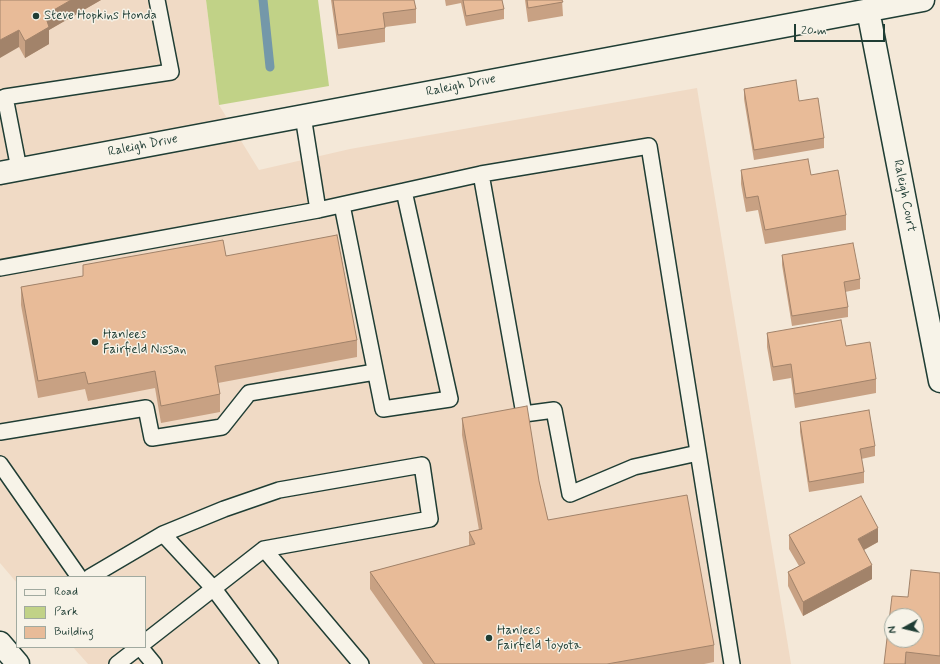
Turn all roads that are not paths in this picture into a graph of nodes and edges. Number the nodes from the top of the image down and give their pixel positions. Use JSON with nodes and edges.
{"nodes":[{"id":1,"x":157,"y":0,"type":"edge"},
{"id":2,"x":923,"y":0,"type":"edge"},
{"id":3,"x":868,"y":10,"type":"junction"},
{"id":4,"x":3,"y":98,"type":"edge"},
{"id":5,"x":303,"y":116,"type":"junction"},
{"id":6,"x":10,"y":171,"type":"edge"},
{"id":7,"x":481,"y":174,"type":"junction"},
{"id":8,"x":404,"y":191,"type":"junction"},
{"id":9,"x":342,"y":205,"type":"junction"},
{"id":10,"x":318,"y":210,"type":"junction"},
{"id":11,"x":0,"y":268,"type":"edge"},
{"id":12,"x":375,"y":372,"type":"junction"},
{"id":13,"x":940,"y":381,"type":"edge"},
{"id":14,"x":0,"y":432,"type":"edge"},
{"id":15,"x":698,"y":452,"type":"junction"},
{"id":16,"x":0,"y":464,"type":"edge"},
{"id":17,"x":163,"y":534,"type":"junction"},
{"id":18,"x":264,"y":550,"type":"junction"},
{"id":19,"x":78,"y":576,"type":"edge"},
{"id":20,"x":92,"y":576,"type":"edge"},
{"id":21,"x":214,"y":589,"type":"junction"},
{"id":22,"x":146,"y":641,"type":"edge"},
{"id":23,"x":0,"y":643,"type":"edge"},
{"id":24,"x":139,"y":648,"type":"edge"},
{"id":25,"x":141,"y":648,"type":"edge"},
{"id":26,"x":18,"y":664,"type":"edge"},
{"id":27,"x":117,"y":664,"type":"edge"},
{"id":28,"x":154,"y":664,"type":"edge"},
{"id":29,"x":270,"y":664,"type":"edge"},
{"id":30,"x":362,"y":664,"type":"edge"},
{"id":31,"x":732,"y":664,"type":"edge"}],
"edges":[{"from":1,"to":4,"type":"lane"},
{"from":2,"to":3,"type":"street","name":"Raleigh Drive"},
{"from":3,"to":5,"type":"street","name":"Raleigh Drive"},
{"from":3,"to":13,"type":"street","name":"Raleigh Court"},
{"from":4,"to":6,"type":"lane"},
{"from":5,"to":6,"type":"street","name":"Raleigh Drive"},
{"from":5,"to":10,"type":"lane"},
{"from":7,"to":8,"type":"lane"},
{"from":7,"to":15,"type":"lane"},
{"from":7,"to":15,"type":"lane"},
{"from":8,"to":9,"type":"lane"},
{"from":8,"to":12,"type":"lane"},
{"from":9,"to":10,"type":"lane"},
{"from":9,"to":12,"type":"lane"},
{"from":10,"to":11,"type":"lane"},
{"from":12,"to":14,"type":"lane"},
{"from":15,"to":31,"type":"lane"},
{"from":16,"to":19,"type":"lane"},
{"from":17,"to":18,"type":"lane"},
{"from":17,"to":20,"type":"lane"},
{"from":17,"to":21,"type":"lane"},
{"from":18,"to":21,"type":"lane"},
{"from":18,"to":30,"type":"lane"},
{"from":21,"to":22,"type":"lane"},
{"from":21,"to":29,"type":"lane"},
{"from":23,"to":26,"type":"street"},
{"from":24,"to":27,"type":"lane"},
{"from":25,"to":28,"type":"lane"}]}
